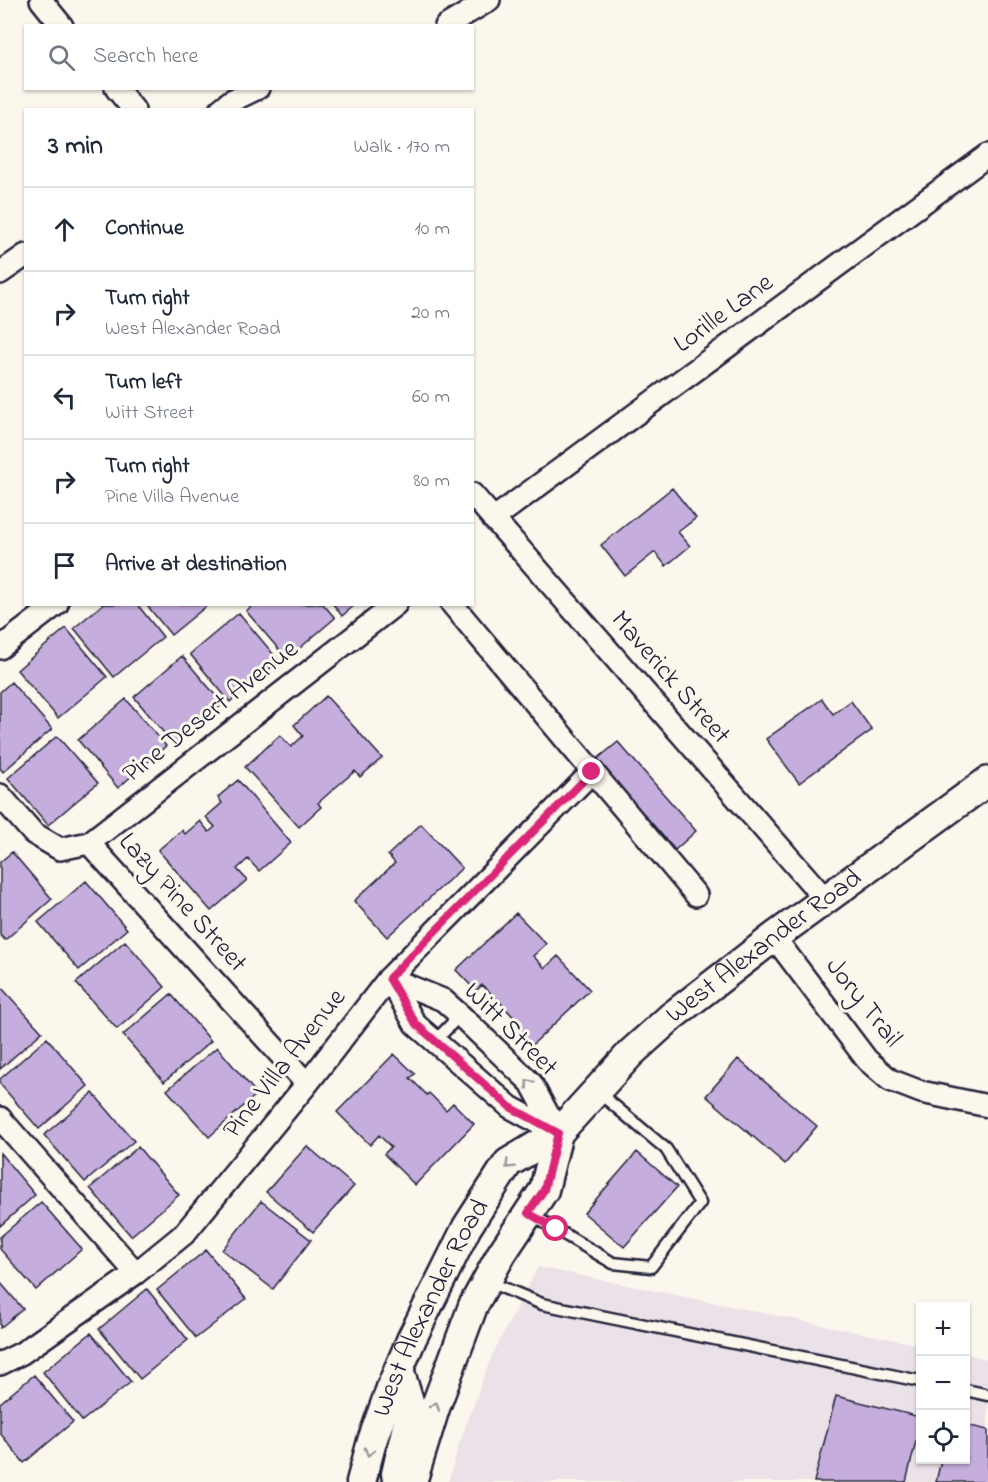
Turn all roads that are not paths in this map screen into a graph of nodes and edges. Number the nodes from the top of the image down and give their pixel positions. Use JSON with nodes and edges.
{"nodes":[{"id":1,"x":40,"y":0,"type":"edge"},
{"id":2,"x":489,"y":0,"type":"edge"},
{"id":3,"x":60,"y":24,"type":"edge"},
{"id":4,"x":449,"y":24,"type":"edge"},
{"id":5,"x":119,"y":90,"type":"edge"},
{"id":6,"x":254,"y":90,"type":"edge"},
{"id":7,"x":133,"y":108,"type":"edge"},
{"id":8,"x":222,"y":108,"type":"edge"},
{"id":9,"x":988,"y":155,"type":"edge"},
{"id":10,"x":24,"y":256,"type":"edge"},
{"id":11,"x":0,"y":273,"type":"edge"},
{"id":12,"x":474,"y":496,"type":"edge"},
{"id":13,"x":493,"y":519,"type":"junction"},
{"id":14,"x":54,"y":606,"type":"edge"},
{"id":15,"x":393,"y":606,"type":"edge"},
{"id":16,"x":454,"y":606,"type":"edge"},
{"id":17,"x":0,"y":648,"type":"edge"},
{"id":18,"x":592,"y":772,"type":"junction"},
{"id":19,"x":988,"y":781,"type":"edge"},
{"id":20,"x":0,"y":795,"type":"edge"},
{"id":21,"x":90,"y":843,"type":"junction"},
{"id":22,"x":696,"y":895,"type":"dead end"},
{"id":23,"x":825,"y":899,"type":"junction"},
{"id":24,"x":774,"y":937,"type":"junction"},
{"id":25,"x":389,"y":978,"type":"junction"},
{"id":26,"x":460,"y":1015,"type":"junction"},
{"id":27,"x":436,"y":1040,"type":"junction"},
{"id":28,"x":307,"y":1084,"type":"junction"},
{"id":29,"x":596,"y":1089,"type":"junction"},
{"id":30,"x":988,"y":1106,"type":"edge"},
{"id":31,"x":0,"y":1118,"type":"edge"},
{"id":32,"x":558,"y":1133,"type":"junction"},
{"id":33,"x":528,"y":1213,"type":"junction"},
{"id":34,"x":136,"y":1273,"type":"junction"},
{"id":35,"x":487,"y":1281,"type":"junction"},
{"id":36,"x":0,"y":1364,"type":"edge"},
{"id":37,"x":399,"y":1369,"type":"junction"},
{"id":38,"x":916,"y":1380,"type":"edge"},
{"id":39,"x":970,"y":1391,"type":"edge"},
{"id":40,"x":988,"y":1395,"type":"edge"},
{"id":41,"x":361,"y":1482,"type":"edge"},
{"id":42,"x":394,"y":1482,"type":"edge"},
{"id":43,"x":412,"y":1482,"type":"edge"}],
"edges":[{"from":1,"to":3,"type":"street"},
{"from":2,"to":4,"type":"street"},
{"from":5,"to":7,"type":"street"},
{"from":6,"to":8,"type":"street"},
{"from":9,"to":13,"type":"street","name":"Lorille Lane"},
{"from":10,"to":11,"type":"street"},
{"from":12,"to":13,"type":"street","name":"Maverick Street"},
{"from":13,"to":23,"type":"street","name":"Maverick Street"},
{"from":14,"to":17,"type":"street"},
{"from":15,"to":21,"type":"street","name":"Pine Desert Avenue"},
{"from":16,"to":18,"type":"street"},
{"from":18,"to":22,"type":"street"},
{"from":18,"to":25,"type":"street","name":"Pine Villa Avenue"},
{"from":19,"to":23,"type":"main road","name":"West Alexander Road"},
{"from":20,"to":21,"type":"street","name":"Lazy Pine Street"},
{"from":21,"to":28,"type":"street","name":"Lazy Pine Street"},
{"from":23,"to":24,"type":"main road","name":"West Alexander Road"},
{"from":24,"to":29,"type":"main road","name":"West Alexander Road"},
{"from":24,"to":30,"type":"street","name":"Jory Trail"},
{"from":25,"to":26,"type":"street","name":"Witt Street"},
{"from":25,"to":27,"type":"street","name":"Witt Street"},
{"from":25,"to":28,"type":"street","name":"Pine Villa Avenue"},
{"from":26,"to":27,"type":"lane"},
{"from":32,"to":26,"type":"street","name":"Witt Street","one_way":true},
{"from":27,"to":32,"type":"street","name":"Witt Street"},
{"from":28,"to":34,"type":"street","name":"Pine Villa Avenue"},
{"from":29,"to":32,"type":"main road","name":"West Alexander Road"},
{"from":29,"to":33,"type":"lane"},
{"from":31,"to":34,"type":"street"},
{"from":32,"to":33,"type":"main road","name":"West Alexander Road"},
{"from":32,"to":37,"type":"main road","name":"West Alexander Road","one_way":true},
{"from":33,"to":35,"type":"main road","name":"West Alexander Road"},
{"from":34,"to":36,"type":"street","name":"Pine Villa Avenue"},
{"from":35,"to":38,"type":"lane"},
{"from":43,"to":35,"type":"main road","name":"West Alexander Road","one_way":true},
{"from":37,"to":41,"type":"main road","name":"West Alexander Road","one_way":true},
{"from":37,"to":42,"type":"main road"},
{"from":39,"to":40,"type":"lane"}]}
